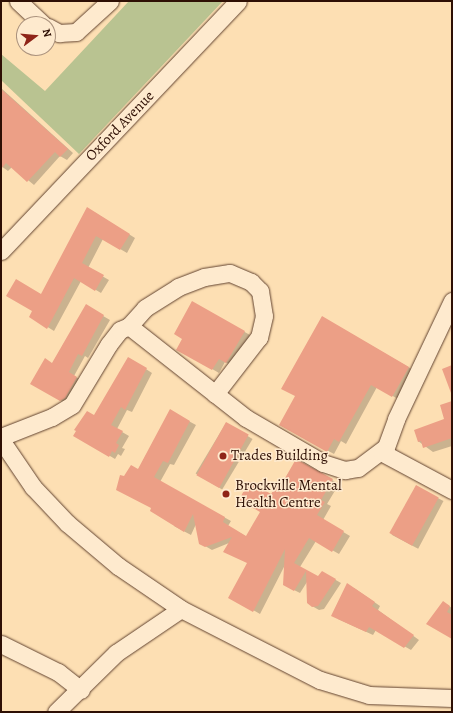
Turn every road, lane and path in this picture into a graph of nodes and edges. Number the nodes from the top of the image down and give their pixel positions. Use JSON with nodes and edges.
{"nodes":[{"id":1,"x":18,"y":1,"type":"edge"},
{"id":2,"x":110,"y":1,"type":"edge"},
{"id":3,"x":238,"y":1,"type":"edge"},
{"id":4,"x":34,"y":16,"type":"edge"},
{"id":5,"x":56,"y":31,"type":"edge"},
{"id":6,"x":1,"y":250,"type":"edge"},
{"id":7,"x":452,"y":301,"type":"edge"},
{"id":8,"x":448,"y":324,"type":"edge"},
{"id":9,"x":129,"y":326,"type":"junction"},
{"id":10,"x":215,"y":394,"type":"junction"},
{"id":11,"x":1,"y":439,"type":"edge"},
{"id":12,"x":381,"y":452,"type":"junction"},
{"id":13,"x":452,"y":490,"type":"edge"},
{"id":14,"x":181,"y":610,"type":"junction"},
{"id":15,"x":1,"y":644,"type":"edge"},
{"id":16,"x":81,"y":690,"type":"junction"},
{"id":17,"x":452,"y":698,"type":"edge"},
{"id":18,"x":418,"y":705,"type":"edge"},
{"id":19,"x":56,"y":712,"type":"edge"}],
"edges":[{"from":1,"to":4,"type":"street"},
{"from":2,"to":5,"type":"street"},
{"from":3,"to":6,"type":"street","name":"Oxford Avenue"},
{"from":7,"to":8,"type":"street"},
{"from":8,"to":12,"type":"street"},
{"from":9,"to":10,"type":"street"},
{"from":9,"to":10,"type":"street"},
{"from":9,"to":11,"type":"street"},
{"from":10,"to":12,"type":"street"},
{"from":11,"to":14,"type":"street"},
{"from":12,"to":13,"type":"street"},
{"from":14,"to":16,"type":"street"},
{"from":14,"to":18,"type":"street"},
{"from":15,"to":16,"type":"street"},
{"from":16,"to":19,"type":"street"},
{"from":17,"to":18,"type":"street"}]}
